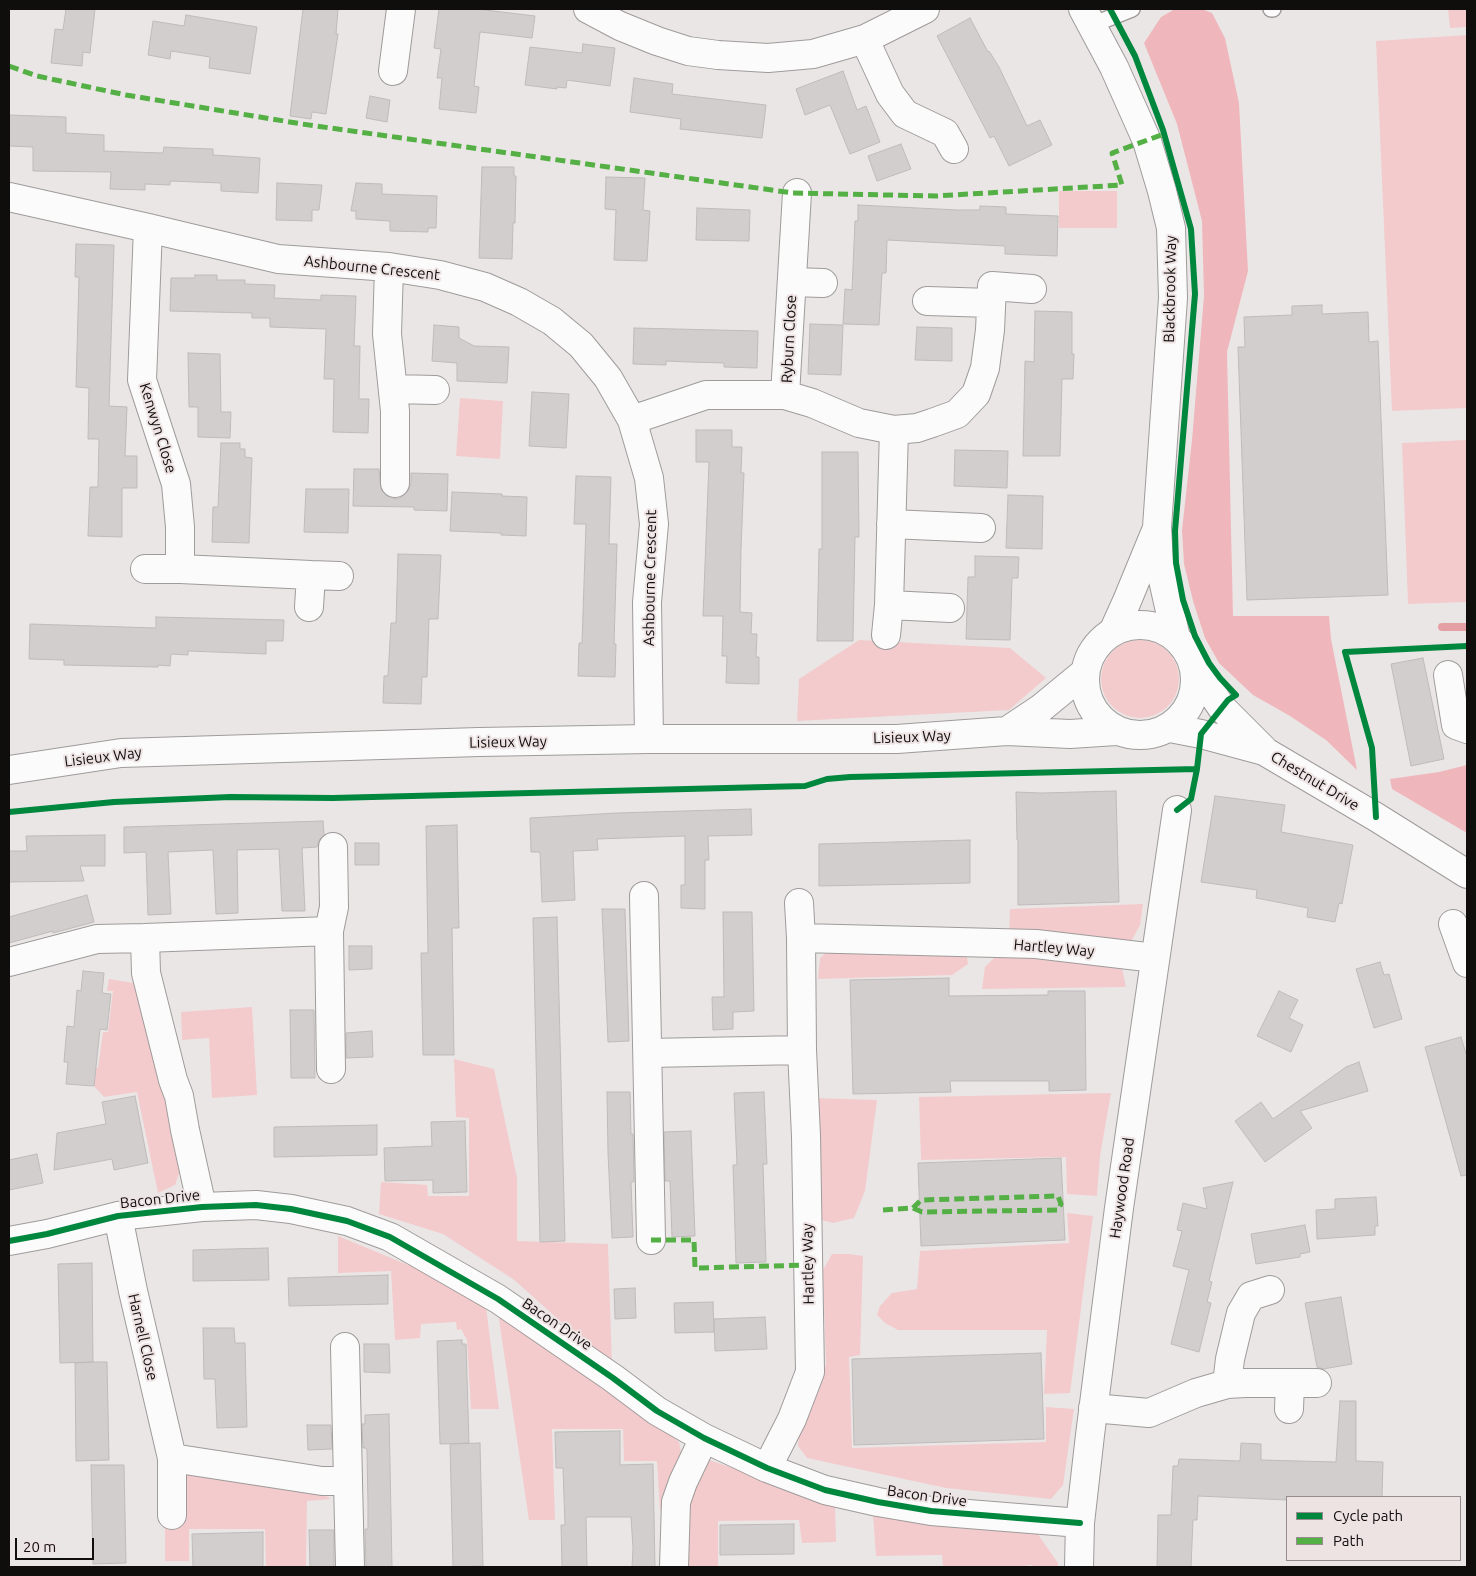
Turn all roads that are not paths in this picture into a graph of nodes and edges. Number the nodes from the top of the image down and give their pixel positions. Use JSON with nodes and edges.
{"nodes":[{"id":1,"x":402,"y":9,"type":"edge"},
{"id":2,"x":588,"y":9,"type":"edge"},
{"id":3,"x":925,"y":9,"type":"edge"},
{"id":4,"x":1132,"y":9,"type":"edge"},
{"id":5,"x":1087,"y":17,"type":"edge"},
{"id":6,"x":866,"y":39,"type":"junction"},
{"id":7,"x":394,"y":71,"type":"dead end"},
{"id":8,"x":952,"y":134,"type":"dead end"},
{"id":9,"x":797,"y":193,"type":"dead end"},
{"id":10,"x":9,"y":197,"type":"edge"},
{"id":11,"x":148,"y":228,"type":"junction"},
{"id":12,"x":389,"y":267,"type":"junction"},
{"id":13,"x":792,"y":282,"type":"junction"},
{"id":14,"x":823,"y":283,"type":"dead end"},
{"id":15,"x":1032,"y":289,"type":"dead end"},
{"id":16,"x":927,"y":302,"type":"dead end"},
{"id":17,"x":991,"y":304,"type":"junction"},
{"id":18,"x":394,"y":389,"type":"junction"},
{"id":19,"x":436,"y":390,"type":"dead end"},
{"id":20,"x":785,"y":395,"type":"junction"},
{"id":21,"x":632,"y":420,"type":"junction"},
{"id":22,"x":894,"y":430,"type":"junction"},
{"id":23,"x":395,"y":483,"type":"dead end"},
{"id":24,"x":891,"y":524,"type":"junction"},
{"id":25,"x":1157,"y":527,"type":"junction"},
{"id":26,"x":981,"y":528,"type":"dead end"},
{"id":27,"x":180,"y":569,"type":"junction"},
{"id":28,"x":145,"y":570,"type":"dead end"},
{"id":29,"x":311,"y":575,"type":"junction"},
{"id":30,"x":339,"y":576,"type":"dead end"},
{"id":31,"x":889,"y":605,"type":"junction"},
{"id":32,"x":309,"y":607,"type":"dead end"},
{"id":33,"x":950,"y":608,"type":"dead end"},
{"id":34,"x":1113,"y":632,"type":"junction"},
{"id":35,"x":886,"y":635,"type":"dead end"},
{"id":36,"x":1176,"y":638,"type":"junction"},
{"id":37,"x":1194,"y":668,"type":"junction"},
{"id":38,"x":1085,"y":672,"type":"junction"},
{"id":39,"x":1448,"y":675,"type":"dead end"},
{"id":40,"x":1170,"y":728,"type":"junction"},
{"id":41,"x":1467,"y":729,"type":"edge"},
{"id":42,"x":1116,"y":731,"type":"junction"},
{"id":43,"x":1008,"y":732,"type":"junction"},
{"id":44,"x":649,"y":739,"type":"junction"},
{"id":45,"x":1264,"y":751,"type":"junction"},
{"id":46,"x":9,"y":770,"type":"edge"},
{"id":47,"x":1177,"y":810,"type":"dead end"},
{"id":48,"x":333,"y":846,"type":"dead end"},
{"id":49,"x":1467,"y":874,"type":"edge"},
{"id":50,"x":644,"y":896,"type":"dead end"},
{"id":51,"x":799,"y":903,"type":"dead end"},
{"id":52,"x":1453,"y":924,"type":"dead end"},
{"id":53,"x":329,"y":931,"type":"junction"},
{"id":54,"x":144,"y":938,"type":"junction"},
{"id":55,"x":801,"y":938,"type":"junction"},
{"id":56,"x":1155,"y":958,"type":"junction"},
{"id":57,"x":9,"y":962,"type":"edge"},
{"id":58,"x":1467,"y":963,"type":"edge"},
{"id":59,"x":802,"y":1050,"type":"junction"},
{"id":60,"x":648,"y":1053,"type":"junction"},
{"id":61,"x":331,"y":1069,"type":"dead end"},
{"id":62,"x":202,"y":1207,"type":"junction"},
{"id":63,"x":118,"y":1216,"type":"junction"},
{"id":64,"x":651,"y":1240,"type":"dead end"},
{"id":65,"x":9,"y":1241,"type":"edge"},
{"id":66,"x":1270,"y":1290,"type":"dead end"},
{"id":67,"x":345,"y":1347,"type":"dead end"},
{"id":68,"x":1290,"y":1383,"type":"junction"},
{"id":69,"x":1318,"y":1383,"type":"dead end"},
{"id":70,"x":1228,"y":1384,"type":"junction"},
{"id":71,"x":1093,"y":1408,"type":"junction"},
{"id":72,"x":1289,"y":1409,"type":"dead end"},
{"id":73,"x":704,"y":1438,"type":"junction"},
{"id":74,"x":172,"y":1458,"type":"junction"},
{"id":75,"x":767,"y":1468,"type":"junction"},
{"id":76,"x":348,"y":1481,"type":"junction"},
{"id":77,"x":172,"y":1515,"type":"dead end"},
{"id":78,"x":1080,"y":1523,"type":"junction"},
{"id":79,"x":350,"y":1567,"type":"edge"},
{"id":80,"x":674,"y":1567,"type":"edge"},
{"id":81,"x":1079,"y":1567,"type":"edge"}],
"edges":[{"from":1,"to":7,"type":"street"},
{"from":2,"to":6,"type":"street"},
{"from":3,"to":6,"type":"street"},
{"from":4,"to":5,"type":"lane"},
{"from":5,"to":25,"type":"street","name":"Blackbrook Way"},
{"from":6,"to":8,"type":"street"},
{"from":9,"to":13,"type":"street","name":"Ryburn Close"},
{"from":10,"to":11,"type":"street","name":"Ashbourne Crescent"},
{"from":11,"to":12,"type":"street","name":"Ashbourne Crescent"},
{"from":11,"to":27,"type":"street","name":"Kenwyn Close"},
{"from":12,"to":18,"type":"street"},
{"from":12,"to":21,"type":"street","name":"Ashbourne Crescent"},
{"from":13,"to":14,"type":"street","name":"Ryburn Close"},
{"from":13,"to":20,"type":"street","name":"Ryburn Close"},
{"from":15,"to":17,"type":"street","name":"Ryburn Close"},
{"from":16,"to":17,"type":"street"},
{"from":17,"to":22,"type":"street","name":"Ryburn Close"},
{"from":18,"to":19,"type":"street"},
{"from":18,"to":23,"type":"street"},
{"from":20,"to":21,"type":"street","name":"Ryburn Close"},
{"from":20,"to":22,"type":"street","name":"Ryburn Close"},
{"from":21,"to":44,"type":"street","name":"Ashbourne Crescent"},
{"from":22,"to":24,"type":"street"},
{"from":24,"to":26,"type":"street"},
{"from":24,"to":31,"type":"street"},
{"from":25,"to":34,"type":"street","name":"Blackbrook Way"},
{"from":25,"to":36,"type":"street","name":"Blackbrook Way"},
{"from":27,"to":28,"type":"street"},
{"from":27,"to":29,"type":"street"},
{"from":29,"to":30,"type":"street"},
{"from":29,"to":32,"type":"street"},
{"from":31,"to":33,"type":"street"},
{"from":31,"to":35,"type":"street"},
{"from":34,"to":36,"type":"street"},
{"from":34,"to":38,"type":"street"},
{"from":36,"to":37,"type":"street"},
{"from":37,"to":40,"type":"street"},
{"from":37,"to":45,"type":"street","name":"Chestnut Drive"},
{"from":38,"to":42,"type":"street"},
{"from":38,"to":43,"type":"street"},
{"from":39,"to":41,"type":"street"},
{"from":40,"to":42,"type":"street"},
{"from":40,"to":45,"type":"street","name":"Chestnut Drive"},
{"from":42,"to":43,"type":"street","name":"Lisieux Way"},
{"from":43,"to":44,"type":"street","name":"Lisieux Way"},
{"from":44,"to":46,"type":"street","name":"Lisieux Way"},
{"from":45,"to":49,"type":"street","name":"Chestnut Drive"},
{"from":47,"to":56,"type":"street","name":"Haywood Road"},
{"from":48,"to":53,"type":"street"},
{"from":50,"to":60,"type":"street"},
{"from":51,"to":55,"type":"street","name":"Hartley Way"},
{"from":52,"to":58,"type":"street"},
{"from":53,"to":54,"type":"street"},
{"from":53,"to":61,"type":"street"},
{"from":54,"to":57,"type":"street"},
{"from":54,"to":62,"type":"street","name":"Bacon Drive"},
{"from":55,"to":56,"type":"street","name":"Hartley Way"},
{"from":55,"to":59,"type":"street","name":"Hartley Way"},
{"from":56,"to":71,"type":"street","name":"Haywood Road"},
{"from":59,"to":60,"type":"street"},
{"from":59,"to":75,"type":"street","name":"Hartley Way"},
{"from":60,"to":64,"type":"street"},
{"from":62,"to":63,"type":"street","name":"Bacon Drive"},
{"from":62,"to":73,"type":"street","name":"Bacon Drive"},
{"from":63,"to":65,"type":"street","name":"Bacon Drive"},
{"from":63,"to":74,"type":"street","name":"Harnell Close"},
{"from":66,"to":70,"type":"street"},
{"from":67,"to":76,"type":"street"},
{"from":68,"to":69,"type":"street"},
{"from":68,"to":70,"type":"street"},
{"from":68,"to":72,"type":"street"},
{"from":70,"to":71,"type":"street"},
{"from":71,"to":78,"type":"street","name":"Haywood Road"},
{"from":73,"to":75,"type":"street","name":"Bacon Drive"},
{"from":73,"to":80,"type":"street"},
{"from":74,"to":76,"type":"street"},
{"from":74,"to":77,"type":"street","name":"Harnell Close"},
{"from":75,"to":78,"type":"street","name":"Bacon Drive"},
{"from":76,"to":79,"type":"street"},
{"from":78,"to":81,"type":"street","name":"Haywood Road"}]}
